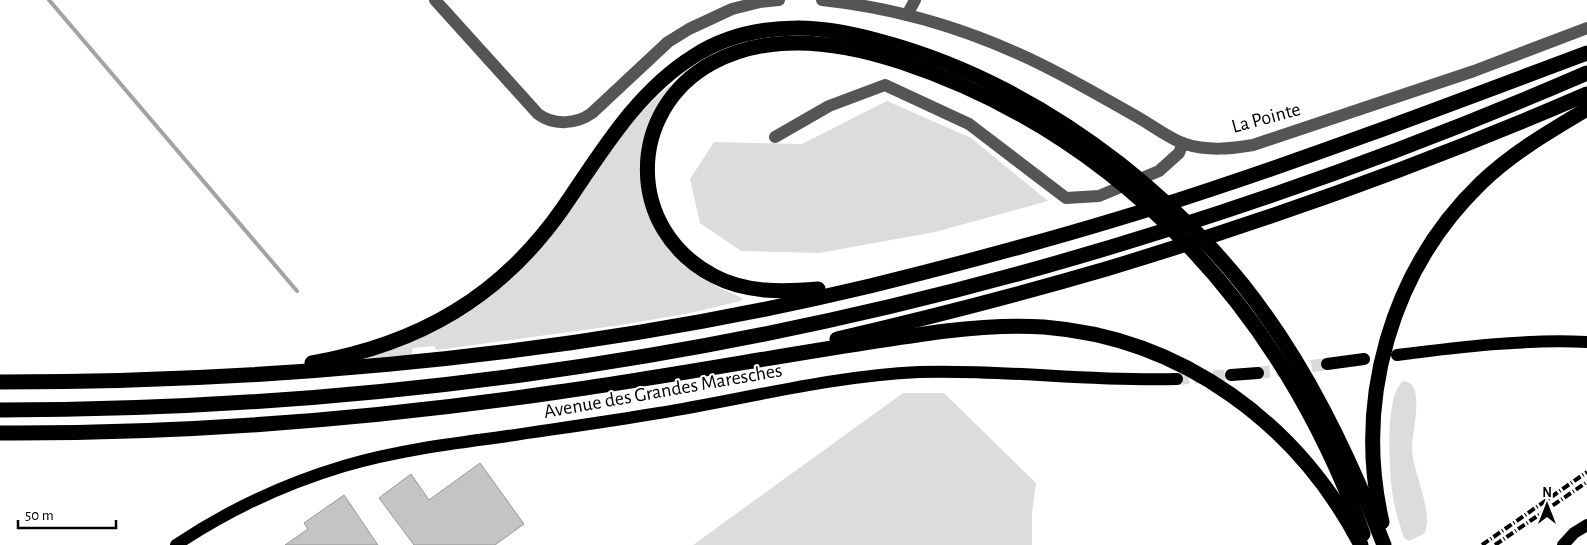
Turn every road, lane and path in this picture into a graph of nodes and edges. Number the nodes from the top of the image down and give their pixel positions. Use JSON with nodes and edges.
{"nodes":[{"id":1,"x":434,"y":0,"type":"edge"},
{"id":2,"x":779,"y":0,"type":"edge"},
{"id":3,"x":822,"y":0,"type":"edge"},
{"id":4,"x":915,"y":0,"type":"edge"},
{"id":5,"x":907,"y":15,"type":"junction"},
{"id":6,"x":1587,"y":28,"type":"edge"},
{"id":7,"x":1587,"y":54,"type":"edge"},
{"id":8,"x":1587,"y":73,"type":"edge"},
{"id":9,"x":1587,"y":94,"type":"edge"},
{"id":10,"x":1587,"y":109,"type":"edge"},
{"id":11,"x":775,"y":137,"type":"dead end"},
{"id":12,"x":1183,"y":143,"type":"junction"},
{"id":13,"x":909,"y":276,"type":"junction"},
{"id":14,"x":1587,"y":342,"type":"edge"},
{"id":15,"x":1398,"y":355,"type":"dead end"},
{"id":16,"x":1364,"y":360,"type":"dead end"},
{"id":17,"x":1327,"y":364,"type":"tunnel mouth"},
{"id":18,"x":694,"y":370,"type":"junction"},
{"id":19,"x":1258,"y":373,"type":"tunnel mouth"},
{"id":20,"x":1232,"y":375,"type":"tunnel mouth"},
{"id":21,"x":207,"y":377,"type":"junction"},
{"id":22,"x":1177,"y":379,"type":"tunnel mouth"},
{"id":23,"x":0,"y":382,"type":"edge"},
{"id":24,"x":0,"y":410,"type":"edge"},
{"id":25,"x":0,"y":433,"type":"edge"},
{"id":26,"x":1587,"y":525,"type":"edge"},
{"id":27,"x":1385,"y":542,"type":"edge"},
{"id":28,"x":176,"y":545,"type":"edge"},
{"id":29,"x":1361,"y":545,"type":"edge"},
{"id":30,"x":1367,"y":545,"type":"edge"},
{"id":31,"x":1563,"y":545,"type":"edge"}],
"edges":[{"from":1,"to":2,"type":"street"},
{"from":3,"to":5,"type":"street","name":"La Pointe"},
{"from":4,"to":5,"type":"street"},
{"from":5,"to":12,"type":"street","name":"La Pointe"},
{"from":6,"to":12,"type":"street","name":"La Pointe"},
{"from":7,"to":13,"type":"highway"},
{"from":8,"to":24,"type":"highway"},
{"from":9,"to":18,"type":"highway"},
{"from":10,"to":27,"type":"highway"},
{"from":11,"to":12,"type":"street"},
{"from":13,"to":21,"type":"highway"},
{"from":13,"to":30,"type":"highway"},
{"from":14,"to":15,"type":"main road"},
{"from":16,"to":17,"type":"main road"},
{"from":18,"to":25,"type":"highway"},
{"from":18,"to":29,"type":"highway"},
{"from":19,"to":20,"type":"main road"},
{"from":21,"to":23,"type":"highway"},
{"from":21,"to":27,"type":"highway"},
{"from":22,"to":28,"type":"main road","name":"Avenue des Grandes Maresches"},
{"from":26,"to":31,"type":"main road"}]}
